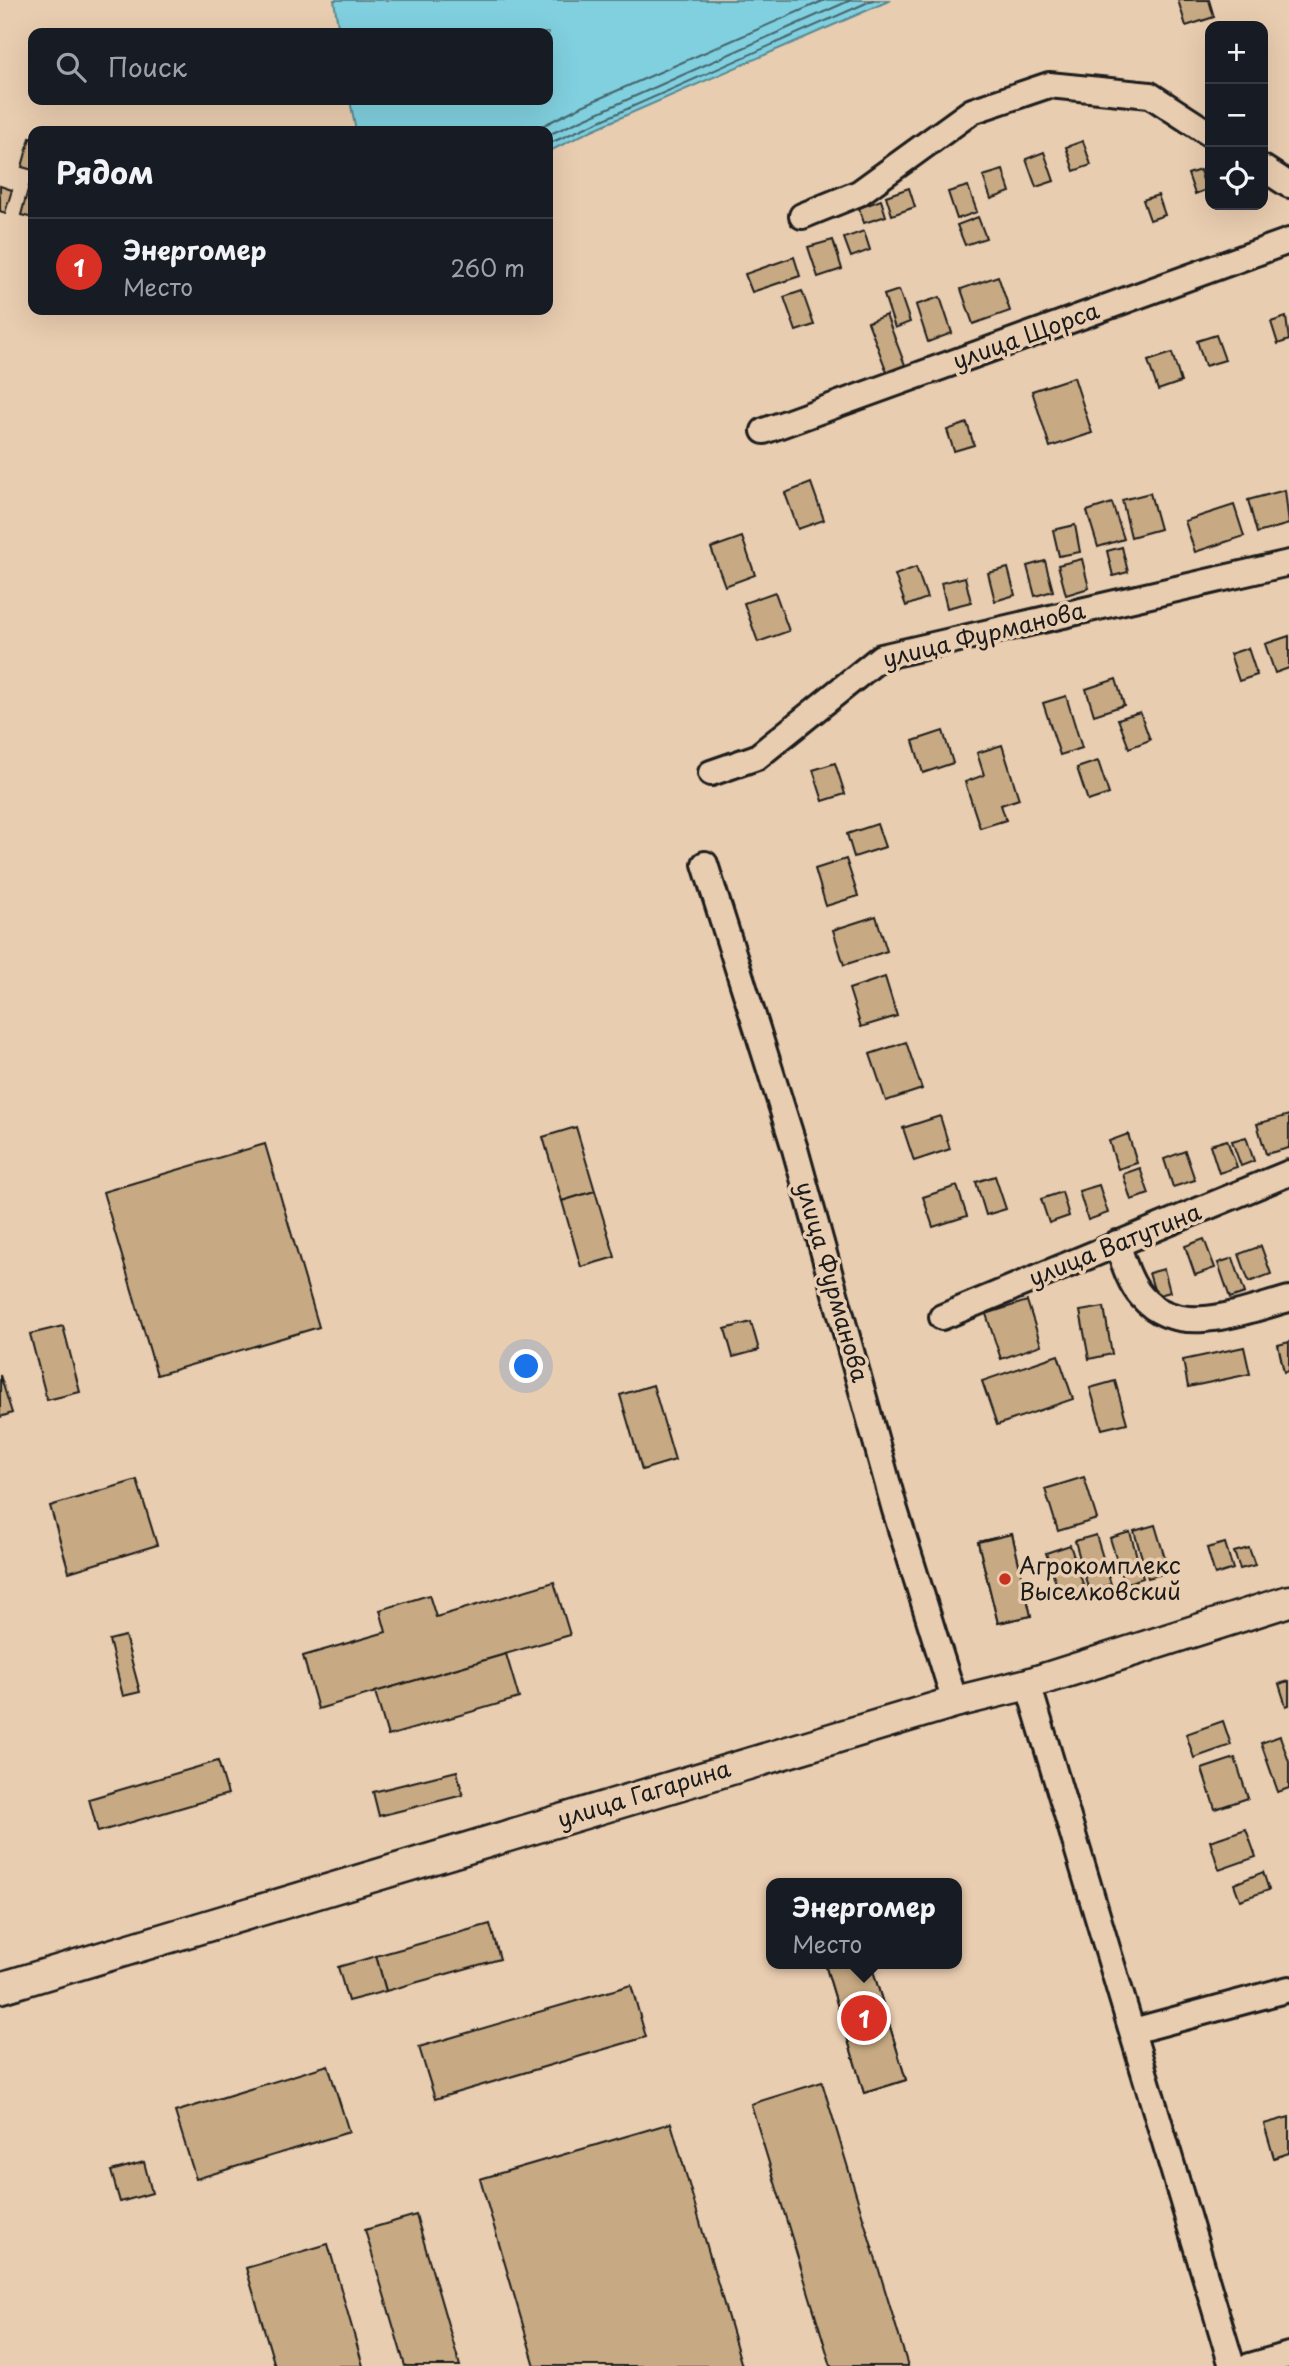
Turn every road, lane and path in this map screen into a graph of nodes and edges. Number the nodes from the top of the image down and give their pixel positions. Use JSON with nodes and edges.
{"nodes":[{"id":1,"x":1205,"y":131,"type":"edge"},
{"id":2,"x":1268,"y":171,"type":"edge"},
{"id":3,"x":1289,"y":185,"type":"edge"},
{"id":4,"x":802,"y":216,"type":"dead end"},
{"id":5,"x":1289,"y":241,"type":"edge"},
{"id":6,"x":764,"y":431,"type":"dead end"},
{"id":7,"x":1289,"y":563,"type":"edge"},
{"id":8,"x":711,"y":773,"type":"dead end"},
{"id":9,"x":705,"y":864,"type":"dead end"},
{"id":10,"x":1289,"y":1174,"type":"edge"},
{"id":11,"x":1117,"y":1243,"type":"junction"},
{"id":12,"x":1289,"y":1299,"type":"edge"},
{"id":13,"x":942,"y":1317,"type":"dead end"},
{"id":14,"x":1289,"y":1601,"type":"edge"},
{"id":15,"x":1028,"y":1684,"type":"junction"},
{"id":16,"x":955,"y":1702,"type":"junction"},
{"id":17,"x":0,"y":1988,"type":"edge"},
{"id":18,"x":1289,"y":1989,"type":"edge"},
{"id":19,"x":1133,"y":2031,"type":"junction"},
{"id":20,"x":1289,"y":2355,"type":"edge"},
{"id":21,"x":1232,"y":2366,"type":"edge"},
{"id":22,"x":1250,"y":2366,"type":"edge"}],
"edges":[{"from":1,"to":4,"type":"street"},
{"from":2,"to":3,"type":"street"},
{"from":5,"to":6,"type":"street","name":"улица Щорса"},
{"from":7,"to":8,"type":"street","name":"улица Фурманова"},
{"from":9,"to":16,"type":"street","name":"улица Фурманова"},
{"from":10,"to":11,"type":"street","name":"улица Ватутина"},
{"from":11,"to":12,"type":"street"},
{"from":11,"to":13,"type":"street","name":"улица Ватутина"},
{"from":14,"to":15,"type":"main road","name":"улица Гагарина"},
{"from":15,"to":16,"type":"main road","name":"улица Гагарина"},
{"from":15,"to":19,"type":"street"},
{"from":16,"to":17,"type":"main road","name":"улица Гагарина"},
{"from":18,"to":19,"type":"street"},
{"from":19,"to":21,"type":"street"},
{"from":20,"to":22,"type":"street"}]}
